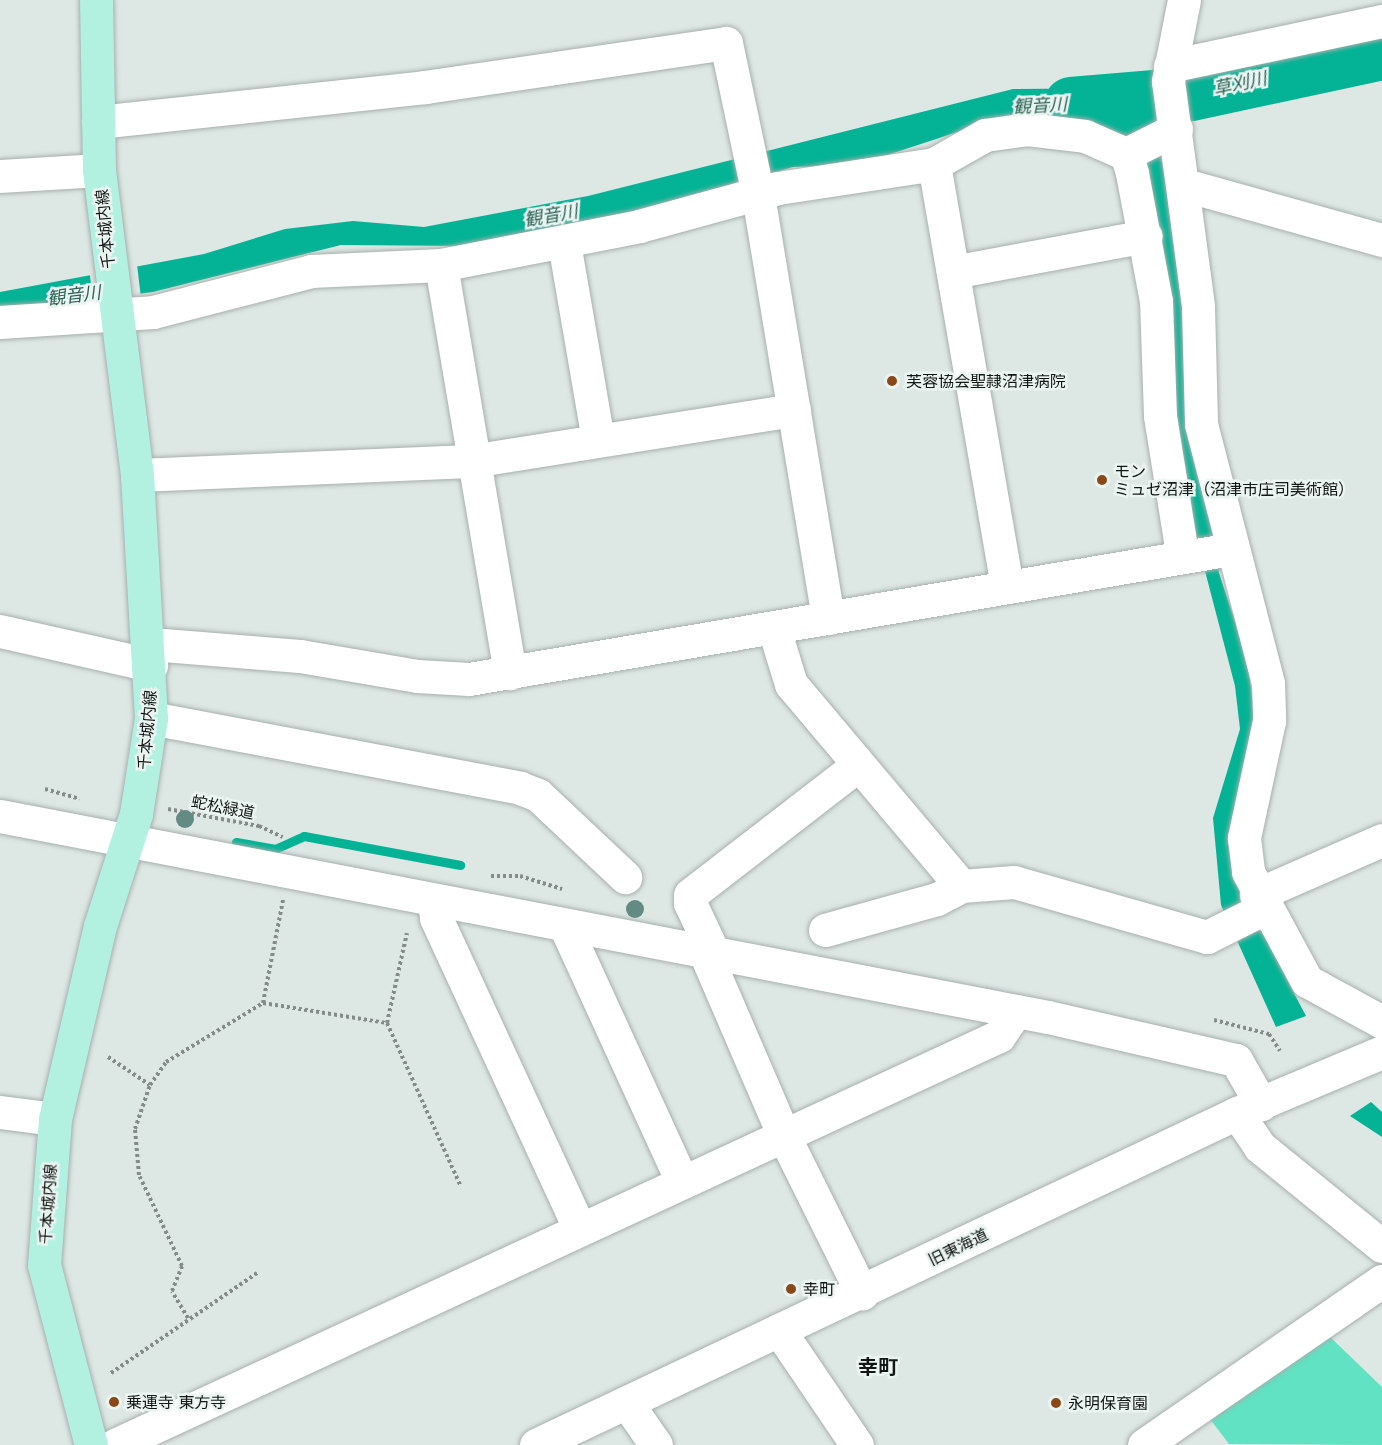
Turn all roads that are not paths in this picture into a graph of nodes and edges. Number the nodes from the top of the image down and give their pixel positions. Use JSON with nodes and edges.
{"nodes":[{"id":1,"x":96,"y":0,"type":"edge"},
{"id":2,"x":1184,"y":0,"type":"edge"},
{"id":3,"x":1382,"y":21,"type":"edge"},
{"id":4,"x":1170,"y":66,"type":"junction"},
{"id":5,"x":98,"y":122,"type":"junction"},
{"id":6,"x":1176,"y":129,"type":"junction"},
{"id":7,"x":1126,"y":154,"type":"junction"},
{"id":8,"x":934,"y":164,"type":"junction"},
{"id":9,"x":99,"y":170,"type":"junction"},
{"id":10,"x":0,"y":176,"type":"edge"},
{"id":11,"x":1185,"y":185,"type":"junction"},
{"id":12,"x":758,"y":195,"type":"junction"},
{"id":13,"x":1146,"y":236,"type":"junction"},
{"id":14,"x":1382,"y":240,"type":"edge"},
{"id":15,"x":564,"y":243,"type":"junction"},
{"id":16,"x":441,"y":265,"type":"junction"},
{"id":17,"x":953,"y":272,"type":"junction"},
{"id":18,"x":114,"y":310,"type":"junction"},
{"id":19,"x":0,"y":322,"type":"edge"},
{"id":20,"x":794,"y":410,"type":"junction"},
{"id":21,"x":598,"y":439,"type":"junction"},
{"id":22,"x":471,"y":461,"type":"junction"},
{"id":23,"x":137,"y":475,"type":"junction"},
{"id":24,"x":1231,"y":549,"type":"junction"},
{"id":25,"x":1182,"y":554,"type":"junction"},
{"id":26,"x":1007,"y":586,"type":"junction"},
{"id":27,"x":828,"y":618,"type":"junction"},
{"id":28,"x":774,"y":629,"type":"junction"},
{"id":29,"x":0,"y":631,"type":"edge"},
{"id":30,"x":151,"y":654,"type":"junction"},
{"id":31,"x":510,"y":673,"type":"junction"},
{"id":32,"x":152,"y":718,"type":"junction"},
{"id":33,"x":858,"y":765,"type":"junction"},
{"id":34,"x":0,"y":816,"type":"edge"},
{"id":35,"x":1382,"y":840,"type":"edge"},
{"id":36,"x":127,"y":843,"type":"junction"},
{"id":37,"x":625,"y":877,"type":"dead end"},
{"id":38,"x":961,"y":886,"type":"junction"},
{"id":39,"x":434,"y":901,"type":"junction"},
{"id":40,"x":1258,"y":905,"type":"junction"},
{"id":41,"x":564,"y":926,"type":"junction"},
{"id":42,"x":825,"y":930,"type":"dead end"},
{"id":43,"x":706,"y":955,"type":"junction"},
{"id":44,"x":1016,"y":1011,"type":"junction"},
{"id":45,"x":1382,"y":1022,"type":"edge"},
{"id":46,"x":1375,"y":1061,"type":"edge"},
{"id":47,"x":1249,"y":1108,"type":"junction"},
{"id":48,"x":0,"y":1112,"type":"edge"},
{"id":49,"x":55,"y":1119,"type":"junction"},
{"id":50,"x":783,"y":1134,"type":"junction"},
{"id":51,"x":682,"y":1181,"type":"junction"},
{"id":52,"x":580,"y":1229,"type":"junction"},
{"id":53,"x":1382,"y":1246,"type":"edge"},
{"id":54,"x":1382,"y":1281,"type":"edge"},
{"id":55,"x":862,"y":1293,"type":"junction"},
{"id":56,"x":779,"y":1330,"type":"junction"},
{"id":57,"x":627,"y":1403,"type":"junction"},
{"id":58,"x":91,"y":1445,"type":"edge"},
{"id":59,"x":115,"y":1445,"type":"edge"},
{"id":60,"x":536,"y":1445,"type":"edge"},
{"id":61,"x":656,"y":1445,"type":"edge"},
{"id":62,"x":857,"y":1445,"type":"edge"},
{"id":63,"x":1144,"y":1445,"type":"edge"}],
"edges":[{"from":1,"to":5,"type":"main road","name":"千本城内線"},
{"from":2,"to":4,"type":"street"},
{"from":3,"to":4,"type":"street"},
{"from":4,"to":6,"type":"street"},
{"from":5,"to":9,"type":"main road","name":"千本城内線"},
{"from":5,"to":12,"type":"street"},
{"from":6,"to":7,"type":"street"},
{"from":6,"to":11,"type":"street"},
{"from":7,"to":8,"type":"street"},
{"from":7,"to":13,"type":"street"},
{"from":8,"to":12,"type":"street"},
{"from":8,"to":17,"type":"street"},
{"from":9,"to":10,"type":"street"},
{"from":9,"to":18,"type":"main road","name":"千本城内線"},
{"from":11,"to":14,"type":"street"},
{"from":11,"to":24,"type":"street"},
{"from":12,"to":15,"type":"street"},
{"from":12,"to":20,"type":"street"},
{"from":13,"to":17,"type":"street"},
{"from":13,"to":25,"type":"street"},
{"from":15,"to":16,"type":"street"},
{"from":15,"to":21,"type":"street"},
{"from":16,"to":18,"type":"street"},
{"from":16,"to":22,"type":"street"},
{"from":17,"to":26,"type":"street"},
{"from":18,"to":19,"type":"street"},
{"from":18,"to":23,"type":"main road","name":"千本城内線"},
{"from":20,"to":21,"type":"street"},
{"from":20,"to":27,"type":"street"},
{"from":21,"to":22,"type":"street"},
{"from":22,"to":23,"type":"street"},
{"from":22,"to":31,"type":"street"},
{"from":23,"to":30,"type":"main road","name":"千本城内線"},
{"from":24,"to":25,"type":"street"},
{"from":24,"to":40,"type":"street"},
{"from":25,"to":26,"type":"street"},
{"from":26,"to":27,"type":"street"},
{"from":27,"to":28,"type":"street"},
{"from":28,"to":31,"type":"street"},
{"from":28,"to":33,"type":"street"},
{"from":29,"to":30,"type":"street"},
{"from":30,"to":31,"type":"street"},
{"from":30,"to":32,"type":"main road","name":"千本城内線"},
{"from":32,"to":36,"type":"main road","name":"千本城内線"},
{"from":32,"to":37,"type":"street"},
{"from":33,"to":38,"type":"street"},
{"from":33,"to":43,"type":"street"},
{"from":34,"to":36,"type":"street"},
{"from":35,"to":40,"type":"street"},
{"from":36,"to":39,"type":"street"},
{"from":36,"to":49,"type":"main road","name":"千本城内線"},
{"from":38,"to":40,"type":"street"},
{"from":38,"to":42,"type":"street"},
{"from":39,"to":41,"type":"street"},
{"from":39,"to":52,"type":"street"},
{"from":40,"to":45,"type":"street"},
{"from":41,"to":43,"type":"street"},
{"from":41,"to":51,"type":"street"},
{"from":43,"to":44,"type":"street"},
{"from":43,"to":50,"type":"street"},
{"from":44,"to":47,"type":"street"},
{"from":44,"to":50,"type":"street"},
{"from":46,"to":47,"type":"street","name":"旧東海道"},
{"from":47,"to":53,"type":"street"},
{"from":47,"to":55,"type":"street","name":"旧東海道"},
{"from":48,"to":49,"type":"street"},
{"from":49,"to":58,"type":"main road","name":"千本城内線"},
{"from":50,"to":51,"type":"street"},
{"from":50,"to":55,"type":"street"},
{"from":51,"to":52,"type":"street"},
{"from":52,"to":59,"type":"street"},
{"from":54,"to":63,"type":"street"},
{"from":55,"to":56,"type":"street","name":"旧東海道"},
{"from":56,"to":57,"type":"street","name":"旧東海道"},
{"from":56,"to":62,"type":"street"},
{"from":57,"to":60,"type":"street","name":"旧東海道"},
{"from":57,"to":61,"type":"street"}]}
